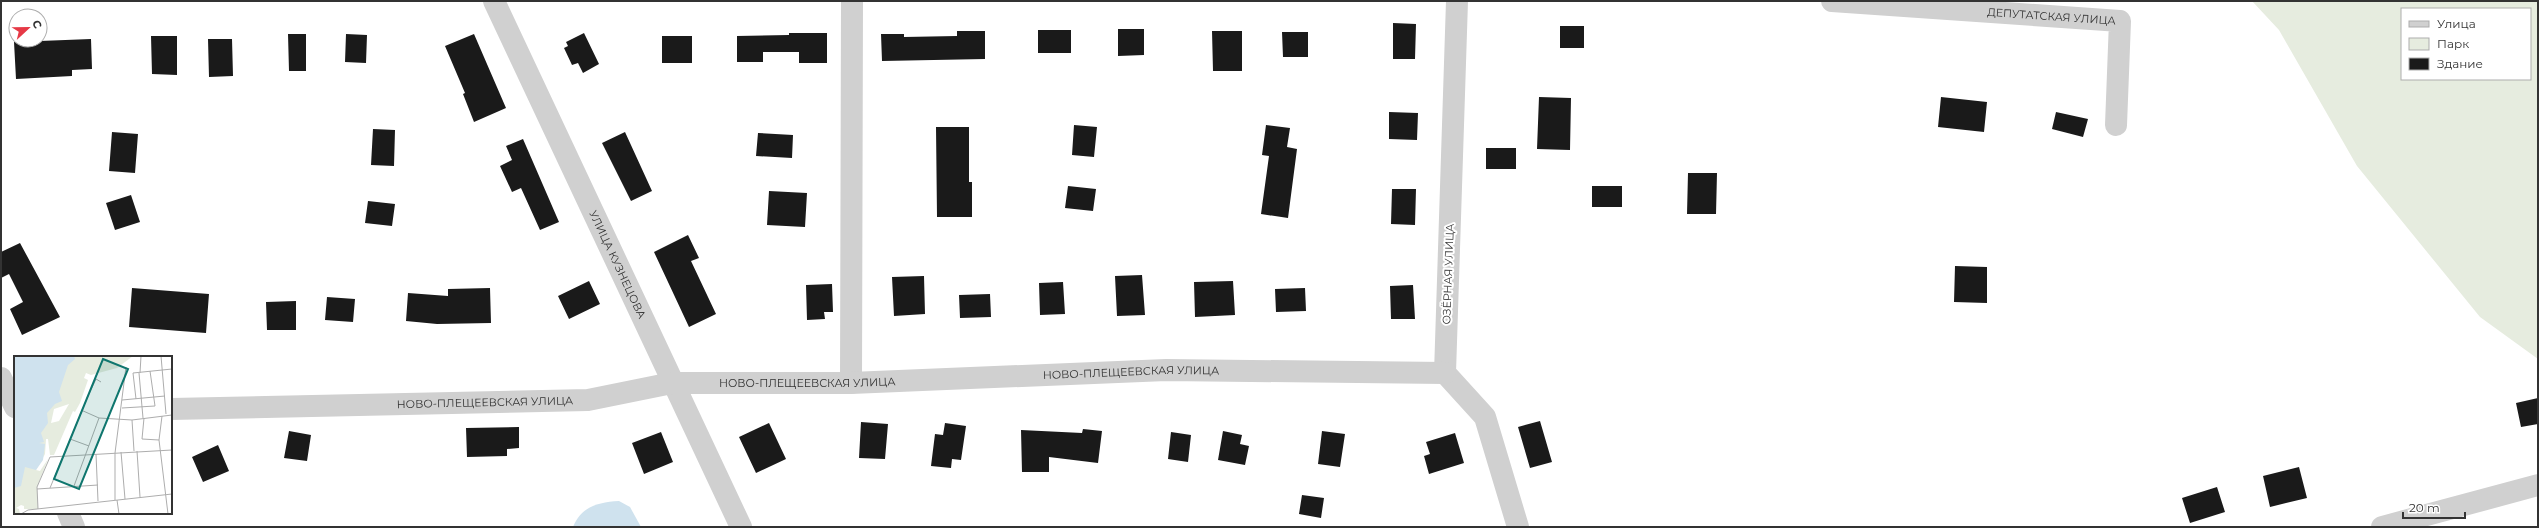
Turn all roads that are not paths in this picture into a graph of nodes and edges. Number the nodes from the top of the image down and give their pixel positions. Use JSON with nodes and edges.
{"nodes":[{"id":1,"x":494,"y":1,"type":"edge"},
{"id":2,"x":852,"y":1,"type":"edge"},
{"id":3,"x":1457,"y":1,"type":"edge"},
{"id":4,"x":1832,"y":1,"type":"edge"},
{"id":5,"x":2116,"y":125,"type":"dead end"},
{"id":6,"x":1445,"y":373,"type":"junction"},
{"id":7,"x":1,"y":378,"type":"edge"},
{"id":8,"x":672,"y":383,"type":"junction"},
{"id":9,"x":851,"y":383,"type":"junction"},
{"id":10,"x":14,"y":405,"type":"edge"},
{"id":11,"x":172,"y":409,"type":"edge"},
{"id":12,"x":2538,"y":484,"type":"edge"},
{"id":13,"x":68,"y":514,"type":"edge"},
{"id":14,"x":74,"y":527,"type":"edge"},
{"id":15,"x":741,"y":527,"type":"edge"},
{"id":16,"x":1518,"y":527,"type":"edge"},
{"id":17,"x":2382,"y":527,"type":"edge"}],
"edges":[{"from":1,"to":8,"type":"street","name":"УЛИЦА КУЗНЕЦОВА"},
{"from":2,"to":9,"type":"street"},
{"from":3,"to":6,"type":"street","name":"ОЗЁРНАЯ УЛИЦА"},
{"from":4,"to":5,"type":"street","name":"ДЕПУТАТСКАЯ УЛИЦА"},
{"from":6,"to":9,"type":"street","name":"НОВО-ПЛЕЩЕЕВСКАЯ УЛИЦА"},
{"from":6,"to":16,"type":"street"},
{"from":7,"to":10,"type":"street"},
{"from":8,"to":9,"type":"street","name":"НОВО-ПЛЕЩЕЕВСКАЯ УЛИЦА"},
{"from":8,"to":11,"type":"street","name":"НОВО-ПЛЕЩЕЕВСКАЯ УЛИЦА"},
{"from":8,"to":15,"type":"street","name":"УЛИЦА КУЗНЕЦОВА"},
{"from":12,"to":17,"type":"street"},
{"from":13,"to":14,"type":"street"}]}
